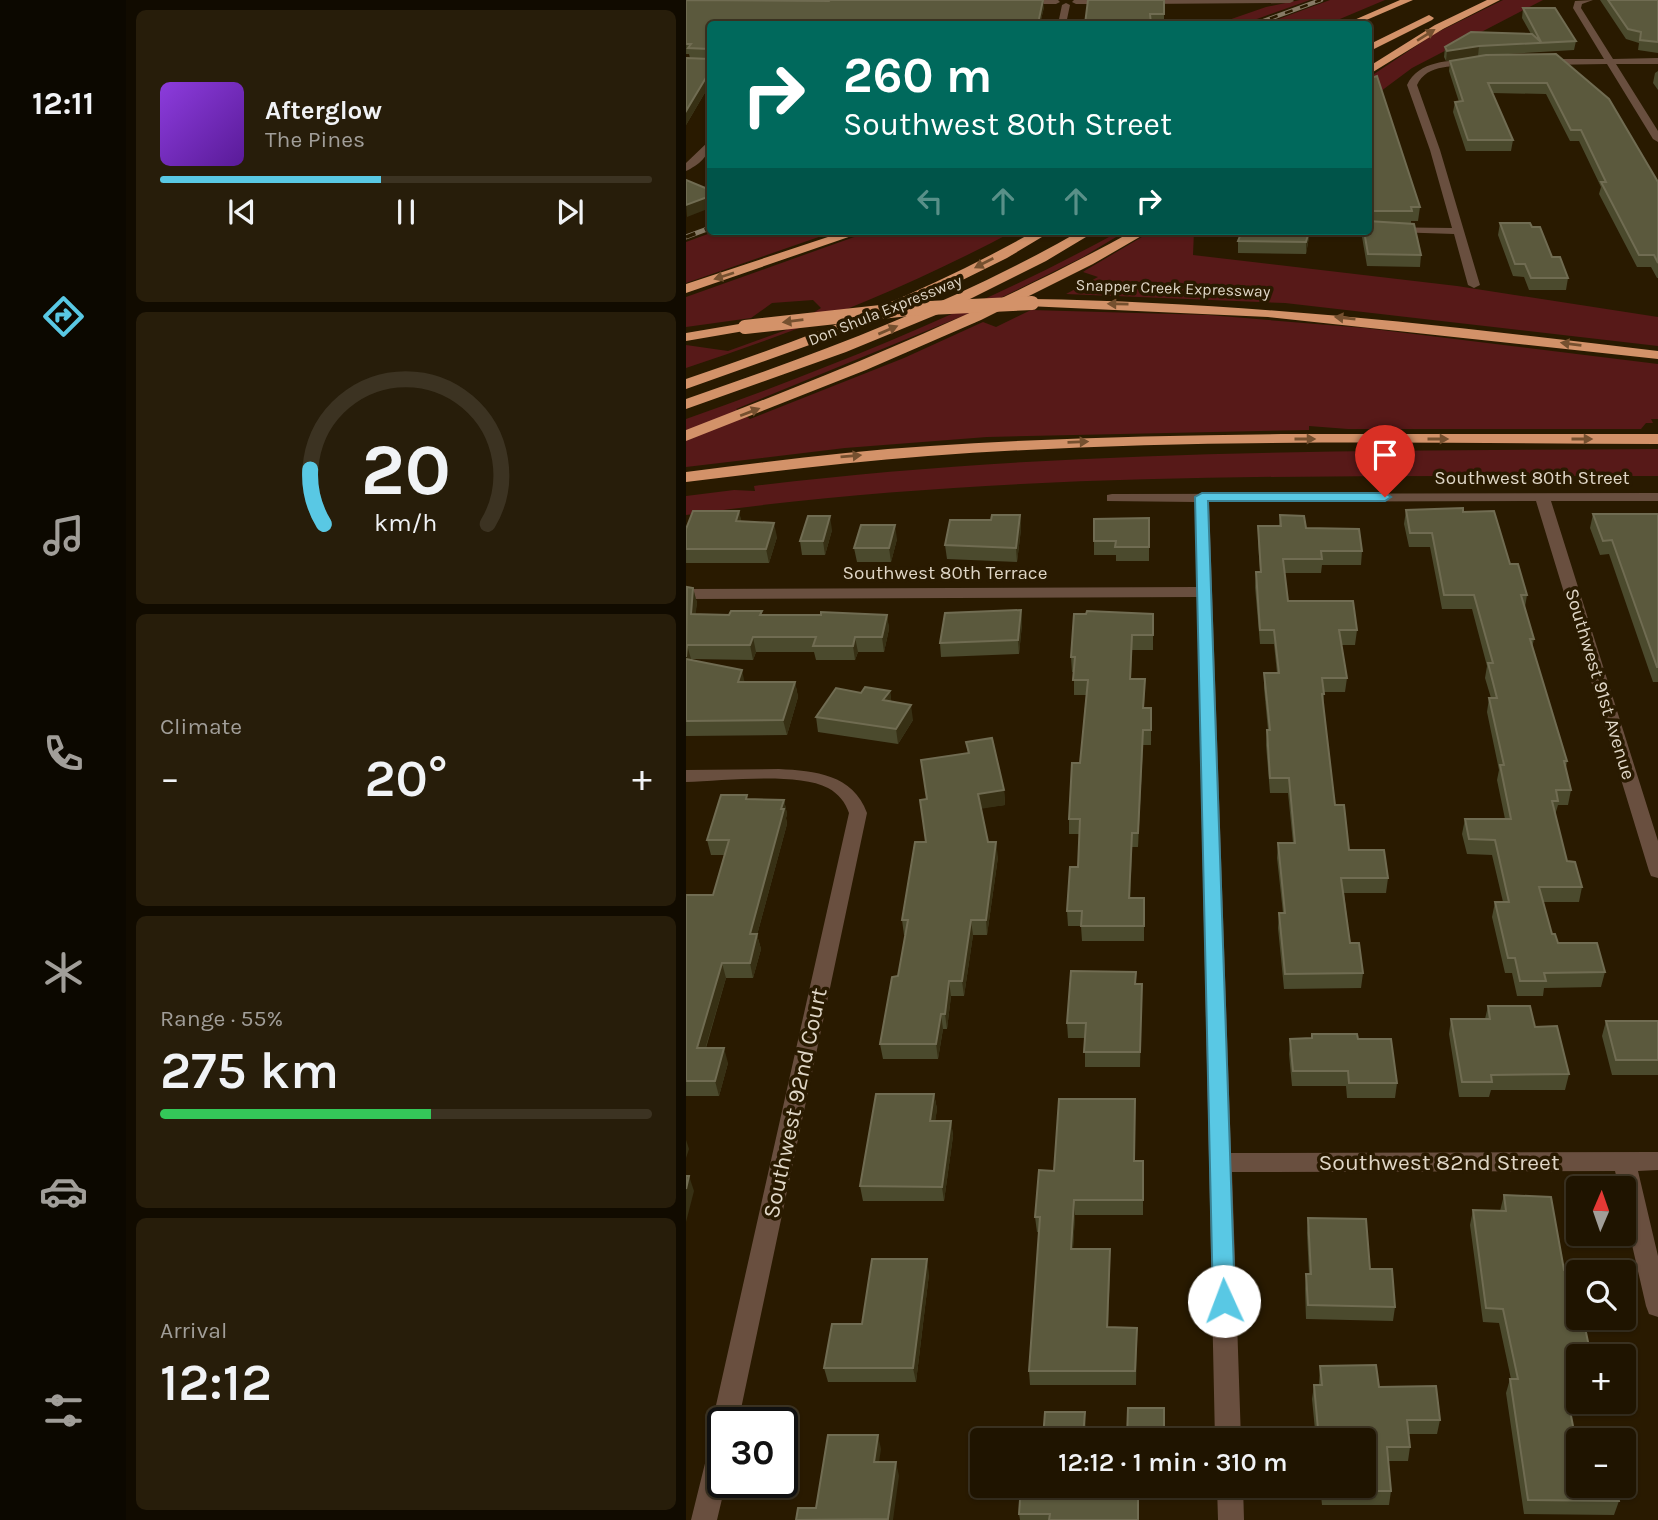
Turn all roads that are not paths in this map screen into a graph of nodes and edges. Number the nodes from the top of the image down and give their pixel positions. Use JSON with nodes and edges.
{"nodes":[{"id":1,"x":1408,"y":0,"type":"edge"},
{"id":2,"x":1473,"y":0,"type":"edge"},
{"id":3,"x":1495,"y":0,"type":"edge"},
{"id":4,"x":1590,"y":0,"type":"edge"},
{"id":5,"x":1191,"y":1,"type":"edge"},
{"id":6,"x":1290,"y":1,"type":"edge"},
{"id":7,"x":1009,"y":2,"type":"edge"},
{"id":8,"x":1066,"y":2,"type":"edge"},
{"id":9,"x":1122,"y":2,"type":"edge"},
{"id":10,"x":1136,"y":2,"type":"edge"},
{"id":11,"x":1063,"y":21,"type":"edge"},
{"id":12,"x":1356,"y":21,"type":"edge"},
{"id":13,"x":1372,"y":47,"type":"edge"},
{"id":14,"x":1610,"y":61,"type":"junction"},
{"id":15,"x":1658,"y":61,"type":"edge"},
{"id":16,"x":1483,"y":62,"type":"edge"},
{"id":17,"x":1528,"y":62,"type":"edge"},
{"id":18,"x":1372,"y":69,"type":"edge"},
{"id":19,"x":1658,"y":139,"type":"edge"},
{"id":20,"x":707,"y":147,"type":"edge"},
{"id":21,"x":686,"y":156,"type":"edge"},
{"id":22,"x":701,"y":156,"type":"junction"},
{"id":23,"x":686,"y":168,"type":"edge"},
{"id":24,"x":1372,"y":230,"type":"edge"},
{"id":25,"x":1460,"y":231,"type":"junction"},
{"id":26,"x":847,"y":235,"type":"edge"},
{"id":27,"x":1037,"y":235,"type":"edge"},
{"id":28,"x":1082,"y":235,"type":"edge"},
{"id":29,"x":1136,"y":235,"type":"edge"},
{"id":30,"x":1474,"y":285,"type":"dead end"},
{"id":31,"x":686,"y":289,"type":"edge"},
{"id":32,"x":686,"y":337,"type":"edge"},
{"id":33,"x":1658,"y":355,"type":"edge"},
{"id":34,"x":686,"y":384,"type":"edge"},
{"id":35,"x":686,"y":404,"type":"edge"},
{"id":36,"x":686,"y":436,"type":"edge"},
{"id":37,"x":1658,"y":439,"type":"edge"},
{"id":38,"x":783,"y":463,"type":"junction"},
{"id":39,"x":686,"y":477,"type":"edge"},
{"id":40,"x":686,"y":487,"type":"edge"},
{"id":41,"x":1202,"y":497,"type":"junction"},
{"id":42,"x":1542,"y":497,"type":"junction"},
{"id":43,"x":1658,"y":497,"type":"edge"},
{"id":44,"x":1112,"y":498,"type":"dead end"},
{"id":45,"x":1204,"y":592,"type":"junction"},
{"id":46,"x":686,"y":594,"type":"edge"},
{"id":47,"x":686,"y":776,"type":"edge"},
{"id":48,"x":1658,"y":871,"type":"edge"},
{"id":49,"x":1624,"y":1161,"type":"junction"},
{"id":50,"x":1658,"y":1161,"type":"edge"},
{"id":51,"x":1219,"y":1163,"type":"junction"},
{"id":52,"x":1658,"y":1306,"type":"edge"},
{"id":53,"x":729,"y":1407,"type":"edge"},
{"id":54,"x":1228,"y":1428,"type":"edge"},
{"id":55,"x":709,"y":1498,"type":"edge"},
{"id":56,"x":1230,"y":1498,"type":"edge"},
{"id":57,"x":704,"y":1520,"type":"edge"},
{"id":58,"x":1231,"y":1520,"type":"edge"}],
"edges":[{"from":1,"to":12,"type":"highway"},
{"from":2,"to":13,"type":"highway"},
{"from":18,"to":3,"type":"highway","one_way":true},
{"from":4,"to":14,"type":"street"},
{"from":5,"to":6,"type":"street"},
{"from":5,"to":10,"type":"street"},
{"from":7,"to":8,"type":"street"},
{"from":8,"to":9,"type":"street"},
{"from":8,"to":11,"type":"street"},
{"from":14,"to":15,"type":"street"},
{"from":14,"to":17,"type":"street"},
{"from":14,"to":19,"type":"street"},
{"from":16,"to":25,"type":"street"},
{"from":20,"to":22,"type":"street"},
{"from":21,"to":22,"type":"street"},
{"from":22,"to":23,"type":"street"},
{"from":24,"to":25,"type":"street"},
{"from":25,"to":30,"type":"street"},
{"from":26,"to":31,"type":"highway","one_way":true},
{"from":27,"to":34,"type":"highway","name":"Don Shula Expressway","one_way":true},
{"from":35,"to":28,"type":"highway","name":"Don Shula Expressway","one_way":true},
{"from":36,"to":29,"type":"highway","one_way":true},
{"from":33,"to":32,"type":"highway","name":"Snapper Creek Expressway","one_way":true,"bridge":true},
{"from":38,"to":37,"type":"highway","one_way":true},
{"from":38,"to":39,"type":"highway"},
{"from":38,"to":40,"type":"highway"},
{"from":41,"to":42,"type":"street","name":"Southwest 80th Street"},
{"from":41,"to":44,"type":"street","name":"Southwest 80th Street"},
{"from":41,"to":45,"type":"street"},
{"from":42,"to":43,"type":"street","name":"Southwest 80th Street"},
{"from":42,"to":48,"type":"street","name":"Southwest 91st Avenue"},
{"from":45,"to":46,"type":"street","name":"Southwest 80th Terrace"},
{"from":45,"to":51,"type":"street"},
{"from":47,"to":53,"type":"street","name":"Southwest 92nd Court"},
{"from":49,"to":50,"type":"street","name":"Southwest 82nd Street"},
{"from":49,"to":51,"type":"street","name":"Southwest 82nd Street"},
{"from":49,"to":52,"type":"street"},
{"from":51,"to":54,"type":"street"},
{"from":55,"to":57,"type":"street"},
{"from":56,"to":58,"type":"street"}]}
